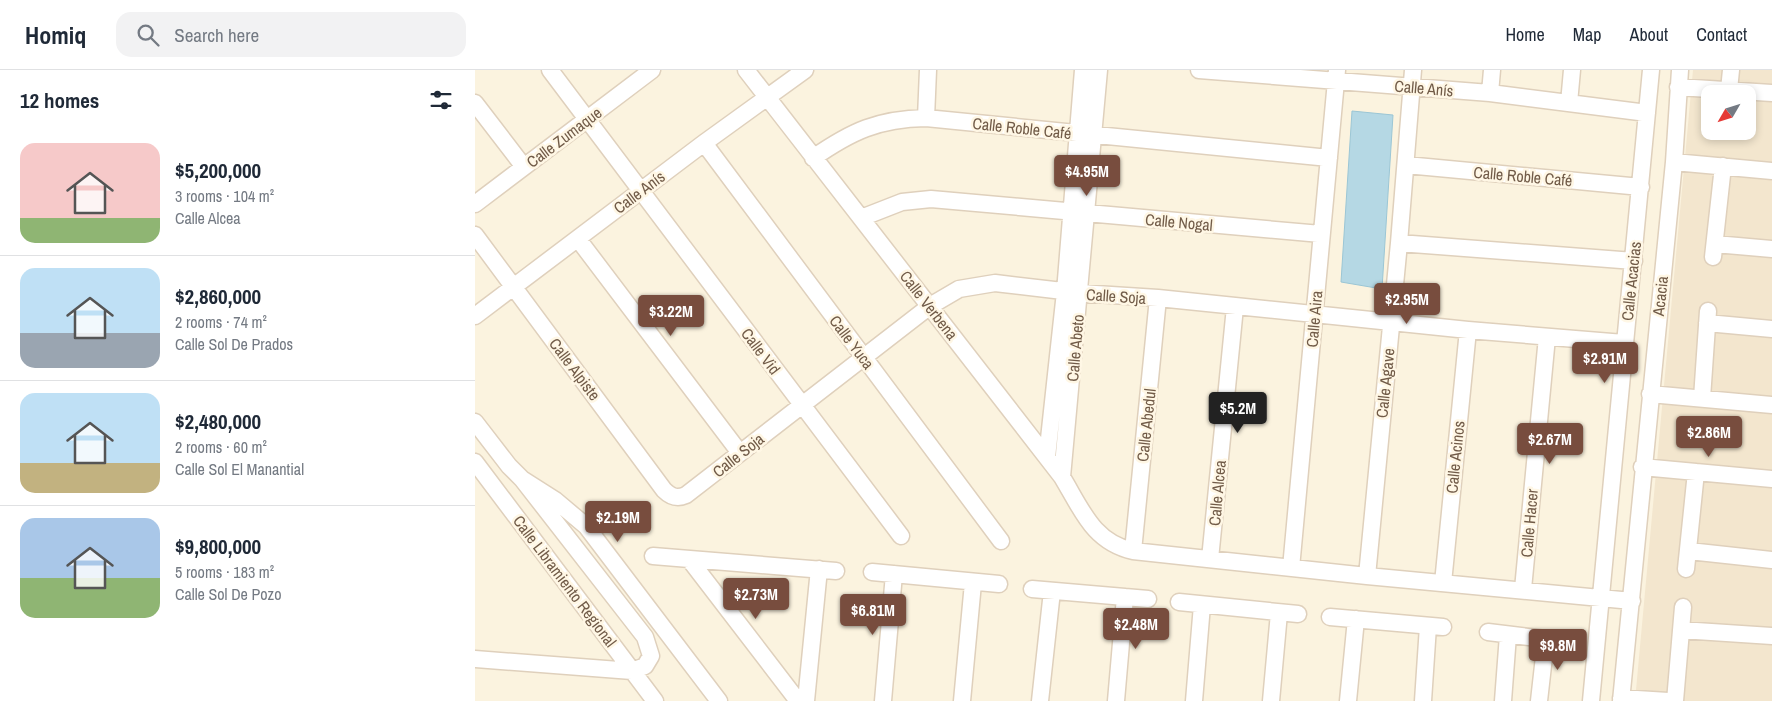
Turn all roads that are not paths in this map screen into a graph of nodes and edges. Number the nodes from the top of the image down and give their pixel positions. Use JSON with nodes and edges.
{"nodes":[{"id":1,"x":549,"y":70,"type":"edge"},
{"id":2,"x":746,"y":70,"type":"edge"},
{"id":3,"x":805,"y":70,"type":"edge"},
{"id":4,"x":928,"y":70,"type":"edge"},
{"id":5,"x":1083,"y":70,"type":"edge"},
{"id":6,"x":1099,"y":70,"type":"edge"},
{"id":7,"x":1199,"y":70,"type":"edge"},
{"id":8,"x":1413,"y":70,"type":"edge"},
{"id":9,"x":1492,"y":70,"type":"edge"},
{"id":10,"x":1572,"y":70,"type":"edge"},
{"id":11,"x":1651,"y":70,"type":"edge"},
{"id":12,"x":1679,"y":70,"type":"edge"},
{"id":13,"x":1731,"y":70,"type":"edge"},
{"id":14,"x":650,"y":71,"type":"edge"},
{"id":15,"x":1260,"y":73,"type":"edge"},
{"id":16,"x":1337,"y":75,"type":"edge"},
{"id":17,"x":1730,"y":85,"type":"edge"},
{"id":18,"x":1412,"y":87,"type":"junction"},
{"id":19,"x":1678,"y":87,"type":"junction"},
{"id":20,"x":1701,"y":88,"type":"edge"},
{"id":21,"x":1756,"y":93,"type":"edge"},
{"id":22,"x":1489,"y":94,"type":"junction"},
{"id":23,"x":1772,"y":94,"type":"edge"},
{"id":24,"x":766,"y":96,"type":"junction"},
{"id":25,"x":475,"y":103,"type":"edge"},
{"id":26,"x":1569,"y":103,"type":"junction"},
{"id":27,"x":1647,"y":113,"type":"junction"},
{"id":28,"x":926,"y":118,"type":"junction"},
{"id":29,"x":587,"y":120,"type":"junction"},
{"id":30,"x":1077,"y":134,"type":"junction"},
{"id":31,"x":1093,"y":136,"type":"junction"},
{"id":32,"x":704,"y":143,"type":"junction"},
{"id":33,"x":813,"y":158,"type":"junction"},
{"id":34,"x":1329,"y":158,"type":"junction"},
{"id":35,"x":1674,"y":162,"type":"junction"},
{"id":36,"x":1406,"y":165,"type":"junction"},
{"id":37,"x":1723,"y":166,"type":"junction"},
{"id":38,"x":524,"y":167,"type":"junction"},
{"id":39,"x":1772,"y":171,"type":"edge"},
{"id":40,"x":1641,"y":187,"type":"junction"},
{"id":41,"x":641,"y":190,"type":"junction"},
{"id":42,"x":475,"y":204,"type":"edge"},
{"id":43,"x":1078,"y":212,"type":"junction"},
{"id":44,"x":861,"y":218,"type":"junction"},
{"id":45,"x":1321,"y":234,"type":"junction"},
{"id":46,"x":475,"y":235,"type":"edge"},
{"id":47,"x":578,"y":238,"type":"junction"},
{"id":48,"x":1399,"y":243,"type":"junction"},
{"id":49,"x":1772,"y":249,"type":"edge"},
{"id":50,"x":1634,"y":261,"type":"junction"},
{"id":51,"x":514,"y":288,"type":"junction"},
{"id":52,"x":1073,"y":292,"type":"junction"},
{"id":53,"x":1158,"y":298,"type":"junction"},
{"id":54,"x":930,"y":306,"type":"junction"},
{"id":55,"x":1235,"y":307,"type":"junction"},
{"id":56,"x":1315,"y":315,"type":"junction"},
{"id":57,"x":475,"y":316,"type":"edge"},
{"id":58,"x":1391,"y":322,"type":"junction"},
{"id":59,"x":1772,"y":329,"type":"edge"},
{"id":60,"x":1468,"y":330,"type":"junction"},
{"id":61,"x":1547,"y":337,"type":"junction"},
{"id":62,"x":1624,"y":343,"type":"junction"},
{"id":63,"x":865,"y":358,"type":"junction"},
{"id":64,"x":1650,"y":394,"type":"junction"},
{"id":65,"x":1702,"y":398,"type":"junction"},
{"id":66,"x":1772,"y":405,"type":"edge"},
{"id":67,"x":802,"y":406,"type":"junction"},
{"id":68,"x":475,"y":422,"type":"edge"},
{"id":69,"x":740,"y":453,"type":"junction"},
{"id":70,"x":1047,"y":457,"type":"junction"},
{"id":71,"x":475,"y":462,"type":"edge"},
{"id":72,"x":1642,"y":467,"type":"junction"},
{"id":73,"x":1696,"y":472,"type":"junction"},
{"id":74,"x":1062,"y":477,"type":"junction"},
{"id":75,"x":1772,"y":479,"type":"edge"},
{"id":76,"x":522,"y":480,"type":"junction"},
{"id":77,"x":677,"y":498,"type":"joint"},
{"id":78,"x":901,"y":536,"type":"dead end"},
{"id":79,"x":1001,"y":541,"type":"dead end"},
{"id":80,"x":1689,"y":550,"type":"junction"},
{"id":81,"x":1133,"y":552,"type":"junction"},
{"id":82,"x":653,"y":556,"type":"dead end"},
{"id":83,"x":689,"y":559,"type":"junction"},
{"id":84,"x":1210,"y":559,"type":"junction"},
{"id":85,"x":1772,"y":560,"type":"edge"},
{"id":86,"x":1291,"y":568,"type":"junction"},
{"id":87,"x":819,"y":569,"type":"junction"},
{"id":88,"x":1686,"y":569,"type":"dead end"},
{"id":89,"x":836,"y":571,"type":"dead end"},
{"id":90,"x":872,"y":572,"type":"dead end"},
{"id":91,"x":894,"y":574,"type":"junction"},
{"id":92,"x":1367,"y":576,"type":"junction"},
{"id":93,"x":973,"y":583,"type":"junction"},
{"id":94,"x":1443,"y":583,"type":"junction"},
{"id":95,"x":999,"y":584,"type":"dead end"},
{"id":96,"x":1032,"y":589,"type":"dead end"},
{"id":97,"x":1523,"y":590,"type":"junction"},
{"id":98,"x":1052,"y":591,"type":"junction"},
{"id":99,"x":1125,"y":597,"type":"junction"},
{"id":100,"x":1602,"y":597,"type":"junction"},
{"id":101,"x":1148,"y":599,"type":"dead end"},
{"id":102,"x":1633,"y":601,"type":"junction"},
{"id":103,"x":1179,"y":602,"type":"dead end"},
{"id":104,"x":1202,"y":605,"type":"junction"},
{"id":105,"x":1683,"y":607,"type":"dead end"},
{"id":106,"x":1279,"y":613,"type":"junction"},
{"id":107,"x":1298,"y":614,"type":"dead end"},
{"id":108,"x":1330,"y":617,"type":"dead end"},
{"id":109,"x":1356,"y":619,"type":"junction"},
{"id":110,"x":1681,"y":630,"type":"junction"},
{"id":111,"x":1488,"y":632,"type":"dead end"},
{"id":112,"x":1509,"y":634,"type":"junction"},
{"id":113,"x":1772,"y":636,"type":"edge"},
{"id":114,"x":475,"y":658,"type":"edge"},
{"id":115,"x":633,"y":672,"type":"junction"},
{"id":116,"x":1621,"y":699,"type":"edge"},
{"id":117,"x":655,"y":701,"type":"edge"},
{"id":118,"x":719,"y":701,"type":"edge"},
{"id":119,"x":798,"y":701,"type":"edge"},
{"id":120,"x":806,"y":701,"type":"edge"},
{"id":121,"x":883,"y":701,"type":"edge"},
{"id":122,"x":962,"y":701,"type":"edge"},
{"id":123,"x":1040,"y":701,"type":"edge"},
{"id":124,"x":1116,"y":701,"type":"edge"},
{"id":125,"x":1194,"y":701,"type":"edge"},
{"id":126,"x":1271,"y":701,"type":"edge"},
{"id":127,"x":1348,"y":701,"type":"edge"},
{"id":128,"x":1423,"y":701,"type":"edge"},
{"id":129,"x":1503,"y":701,"type":"edge"},
{"id":130,"x":1539,"y":701,"type":"edge"},
{"id":131,"x":1591,"y":701,"type":"edge"},
{"id":132,"x":1668,"y":701,"type":"edge"},
{"id":133,"x":1675,"y":701,"type":"edge"}],
"edges":[{"from":1,"to":29,"type":"street","name":"Calle Vid"},
{"from":2,"to":24,"type":"street","name":"Calle Verbena"},
{"from":3,"to":24,"type":"street","name":"Calle Anís"},
{"from":4,"to":28,"type":"street"},
{"from":5,"to":30,"type":"street","name":"Calle Abeto"},
{"from":6,"to":31,"type":"street","name":"Calle Abeto"},
{"from":7,"to":15,"type":"street","name":"Calle Anís"},
{"from":8,"to":18,"type":"street","name":"Calle Agave"},
{"from":9,"to":22,"type":"street"},
{"from":10,"to":26,"type":"street"},
{"from":11,"to":27,"type":"street","name":"Calle Acacias"},
{"from":12,"to":19,"type":"street","name":"Acacia"},
{"from":13,"to":17,"type":"street"},
{"from":14,"to":29,"type":"street","name":"Calle Zumaque"},
{"from":15,"to":16,"type":"street","name":"Calle Anís"},
{"from":16,"to":18,"type":"street","name":"Calle Anís"},
{"from":16,"to":34,"type":"street","name":"Calle Aira"},
{"from":18,"to":22,"type":"street","name":"Calle Anís"},
{"from":18,"to":36,"type":"street","name":"Calle Agave"},
{"from":19,"to":20,"type":"street"},
{"from":19,"to":35,"type":"street","name":"Acacia"},
{"from":21,"to":23,"type":"street"},
{"from":22,"to":26,"type":"street","name":"Calle Anís"},
{"from":24,"to":32,"type":"street","name":"Calle Anís"},
{"from":24,"to":33,"type":"street","name":"Calle Verbena"},
{"from":25,"to":38,"type":"street"},
{"from":26,"to":27,"type":"street","name":"Calle Anís"},
{"from":27,"to":40,"type":"street","name":"Calle Acacias"},
{"from":28,"to":30,"type":"street","name":"Calle Roble Café"},
{"from":28,"to":33,"type":"street","name":"Calle Roble Café"},
{"from":29,"to":38,"type":"street","name":"Calle Zumaque"},
{"from":29,"to":41,"type":"street","name":"Calle Vid"},
{"from":30,"to":31,"type":"street","name":"Calle Roble Café"},
{"from":30,"to":43,"type":"street","name":"Calle Abeto"},
{"from":31,"to":34,"type":"street","name":"Calle Roble Café"},
{"from":31,"to":43,"type":"street","name":"Calle Abeto"},
{"from":32,"to":41,"type":"street","name":"Calle Anís"},
{"from":32,"to":63,"type":"street","name":"Calle Yuca"},
{"from":33,"to":44,"type":"street","name":"Calle Verbena"},
{"from":34,"to":45,"type":"street","name":"Calle Aira"},
{"from":35,"to":37,"type":"street"},
{"from":35,"to":64,"type":"street","name":"Acacia"},
{"from":36,"to":40,"type":"street","name":"Calle Roble Café"},
{"from":36,"to":48,"type":"street","name":"Calle Agave"},
{"from":37,"to":39,"type":"street"},
{"from":37,"to":49,"type":"street"},
{"from":38,"to":42,"type":"street","name":"Calle Zumaque"},
{"from":40,"to":50,"type":"street","name":"Calle Acacias"},
{"from":41,"to":47,"type":"street","name":"Calle Anís"},
{"from":41,"to":67,"type":"street","name":"Calle Vid"},
{"from":43,"to":44,"type":"street","name":"Calle Nogal"},
{"from":43,"to":45,"type":"street","name":"Calle Nogal"},
{"from":43,"to":52,"type":"street","name":"Calle Abeto"},
{"from":44,"to":54,"type":"street","name":"Calle Verbena"},
{"from":45,"to":56,"type":"street","name":"Calle Aira"},
{"from":46,"to":51,"type":"street","name":"Calle Alpiste"},
{"from":47,"to":51,"type":"street","name":"Calle Anís"},
{"from":47,"to":69,"type":"street"},
{"from":48,"to":50,"type":"street"},
{"from":48,"to":58,"type":"street","name":"Calle Agave"},
{"from":50,"to":62,"type":"street","name":"Calle Acacias"},
{"from":51,"to":57,"type":"street","name":"Calle Anís"},
{"from":51,"to":77,"type":"street","name":"Calle Alpiste"},
{"from":52,"to":53,"type":"street","name":"Calle Soja"},
{"from":52,"to":54,"type":"street","name":"Calle Soja"},
{"from":52,"to":70,"type":"street","name":"Calle Abeto"},
{"from":52,"to":74,"type":"street","name":"Calle Abeto"},
{"from":53,"to":55,"type":"street","name":"Calle Soja"},
{"from":53,"to":81,"type":"street","name":"Calle Abedul"},
{"from":54,"to":63,"type":"street","name":"Calle Soja"},
{"from":54,"to":70,"type":"street","name":"Calle Verbena"},
{"from":55,"to":56,"type":"street","name":"Calle Soja"},
{"from":55,"to":84,"type":"street","name":"Calle Alcea"},
{"from":56,"to":58,"type":"street","name":"Calle Soja"},
{"from":56,"to":86,"type":"street","name":"Calle Aira"},
{"from":58,"to":60,"type":"street","name":"Calle Soja"},
{"from":58,"to":92,"type":"street","name":"Calle Agave"},
{"from":59,"to":65,"type":"street"},
{"from":60,"to":61,"type":"street","name":"Calle Soja"},
{"from":60,"to":94,"type":"street","name":"Calle Acinos"},
{"from":61,"to":62,"type":"street","name":"Calle Soja"},
{"from":61,"to":97,"type":"street","name":"Calle Hacer"},
{"from":62,"to":100,"type":"street","name":"Calle Acacias"},
{"from":63,"to":67,"type":"street","name":"Calle Soja"},
{"from":63,"to":79,"type":"street","name":"Calle Yuca"},
{"from":64,"to":65,"type":"street"},
{"from":64,"to":72,"type":"street","name":"Acacia"},
{"from":65,"to":66,"type":"street"},
{"from":67,"to":69,"type":"street","name":"Calle Soja"},
{"from":67,"to":78,"type":"street","name":"Calle Vid"},
{"from":68,"to":76,"type":"street"},
{"from":69,"to":77,"type":"street","name":"Calle Soja"},
{"from":70,"to":74,"type":"street","name":"Calle Verbena"},
{"from":71,"to":115,"type":"street","name":"Calle Libramiento Regional"},
{"from":72,"to":73,"type":"street"},
{"from":72,"to":102,"type":"street","name":"Acacia"},
{"from":73,"to":75,"type":"street"},
{"from":73,"to":80,"type":"street"},
{"from":74,"to":81,"type":"street","name":"Calle Verbena"},
{"from":76,"to":115,"type":"street"},
{"from":76,"to":118,"type":"street"},
{"from":80,"to":85,"type":"street"},
{"from":80,"to":88,"type":"street"},
{"from":81,"to":84,"type":"street"},
{"from":82,"to":83,"type":"street"},
{"from":83,"to":87,"type":"street"},
{"from":83,"to":119,"type":"street"},
{"from":84,"to":86,"type":"street"},
{"from":86,"to":92,"type":"street"},
{"from":87,"to":89,"type":"street"},
{"from":87,"to":120,"type":"street"},
{"from":90,"to":91,"type":"street"},
{"from":91,"to":93,"type":"street"},
{"from":91,"to":121,"type":"street"},
{"from":92,"to":94,"type":"street"},
{"from":93,"to":95,"type":"street"},
{"from":93,"to":122,"type":"street"},
{"from":94,"to":97,"type":"street"},
{"from":96,"to":98,"type":"street"},
{"from":97,"to":100,"type":"street"},
{"from":98,"to":99,"type":"street"},
{"from":98,"to":123,"type":"street"},
{"from":99,"to":101,"type":"street"},
{"from":99,"to":124,"type":"street"},
{"from":100,"to":102,"type":"street"},
{"from":100,"to":131,"type":"street","name":"Calle Acacias"},
{"from":102,"to":116,"type":"street","name":"Acacia"},
{"from":103,"to":104,"type":"street"},
{"from":104,"to":106,"type":"street"},
{"from":104,"to":125,"type":"street"},
{"from":105,"to":110,"type":"street"},
{"from":106,"to":107,"type":"street"},
{"from":106,"to":126,"type":"street"},
{"from":108,"to":109,"type":"street"},
{"from":109,"to":127,"type":"street"},
{"from":109,"to":128,"type":"street"},
{"from":110,"to":113,"type":"street"},
{"from":110,"to":133,"type":"street"},
{"from":111,"to":112,"type":"street"},
{"from":112,"to":129,"type":"street"},
{"from":112,"to":130,"type":"street"},
{"from":114,"to":115,"type":"street"},
{"from":115,"to":117,"type":"street","name":"Calle Libramiento Regional"},
{"from":116,"to":132,"type":"street"}]}
